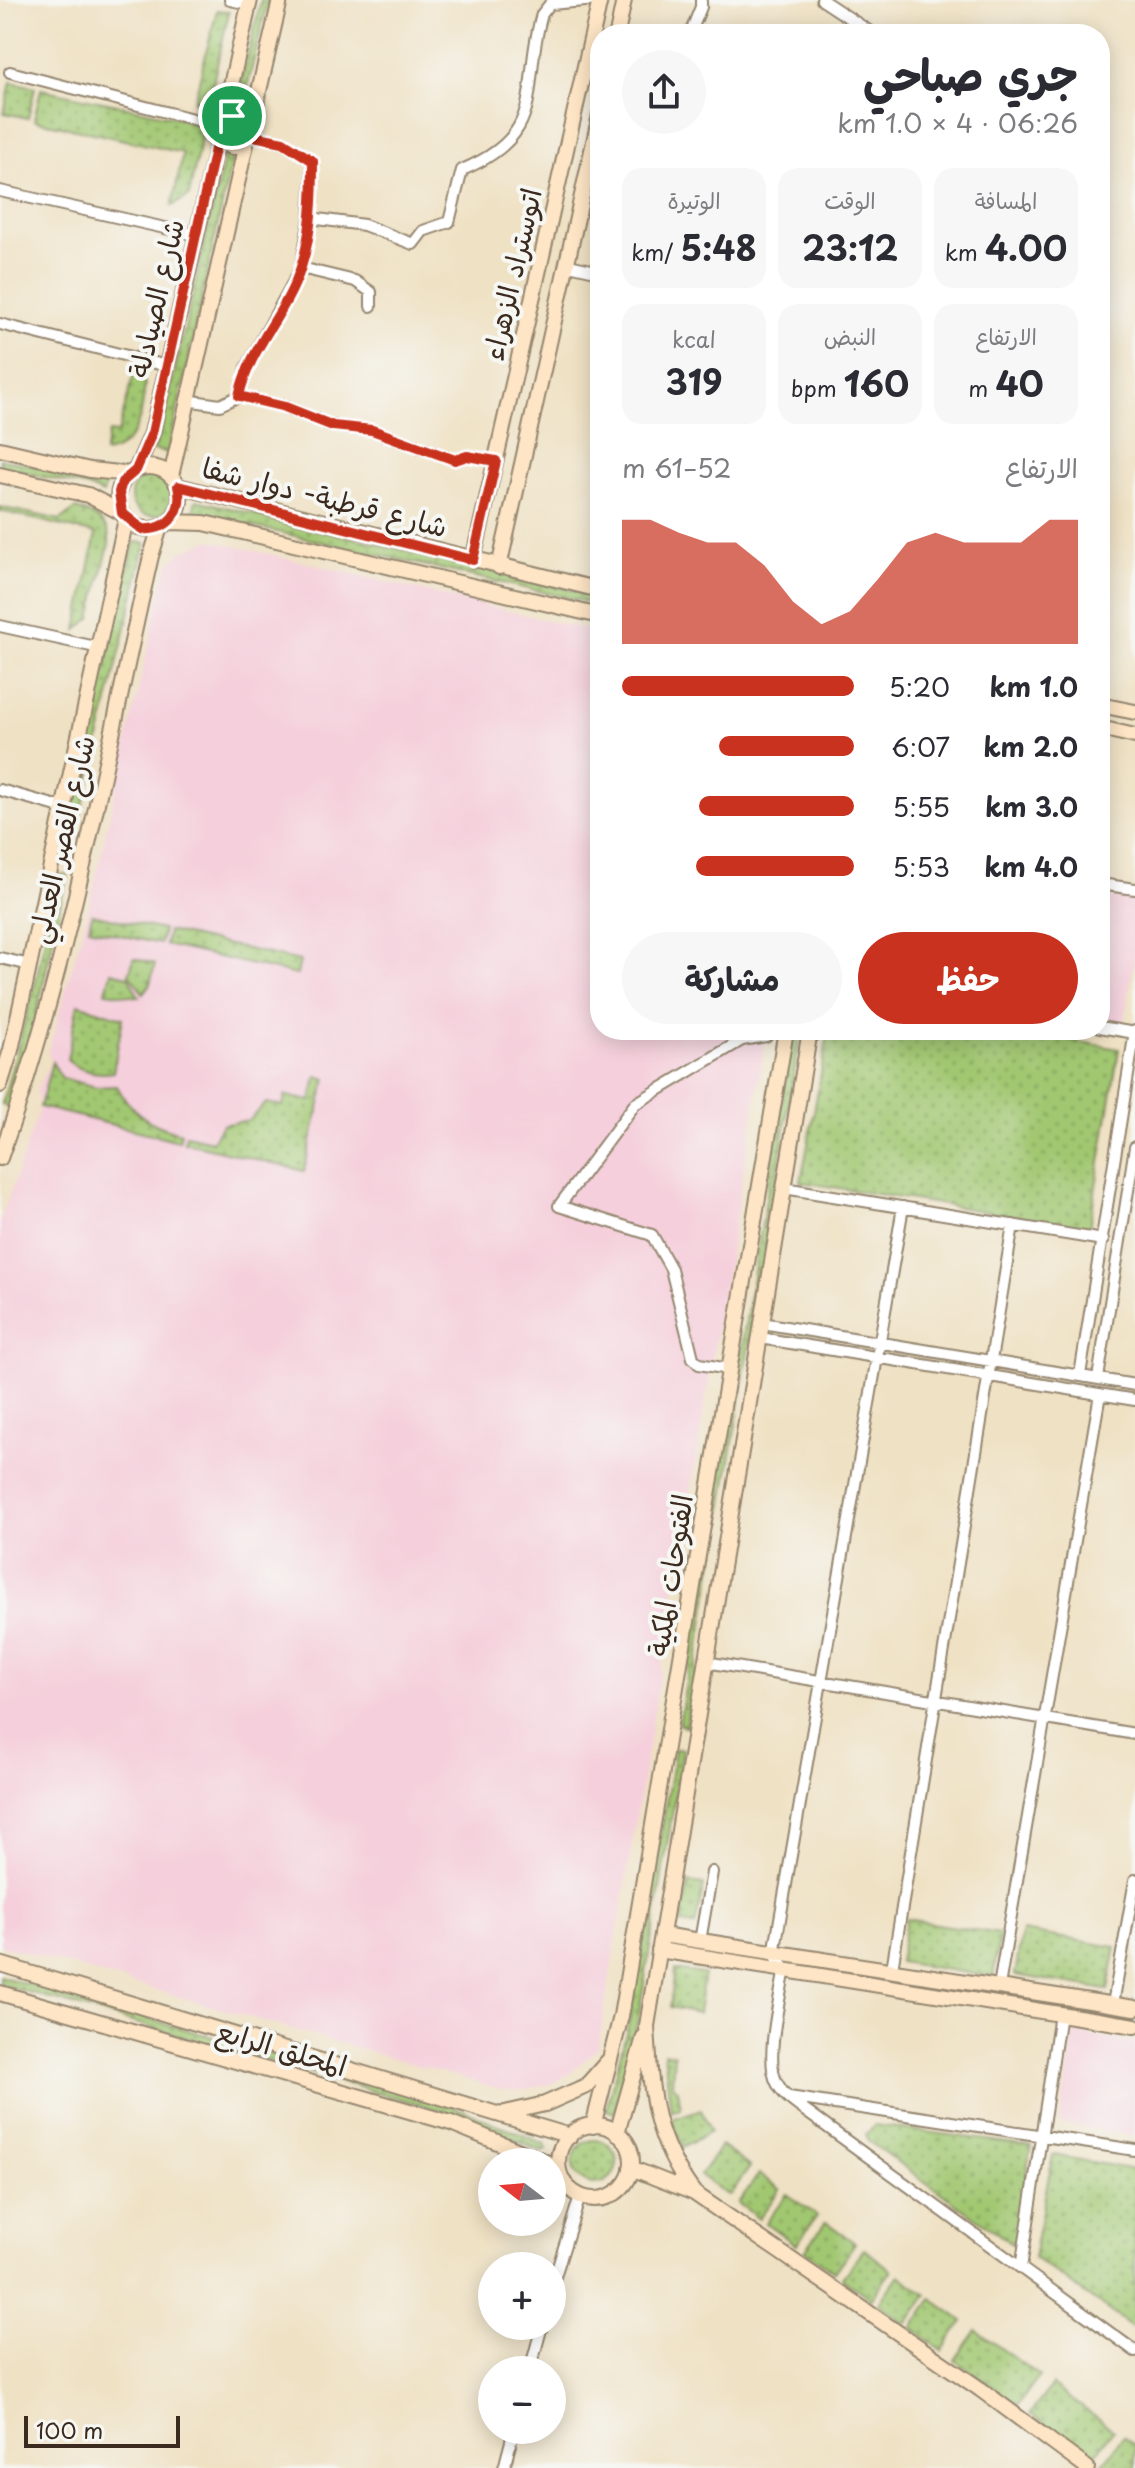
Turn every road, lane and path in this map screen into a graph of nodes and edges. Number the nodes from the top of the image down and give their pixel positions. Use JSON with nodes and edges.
{"nodes":[{"id":1,"x":230,"y":0,"type":"edge"},
{"id":2,"x":280,"y":0,"type":"edge"},
{"id":3,"x":598,"y":0,"type":"edge"},
{"id":4,"x":624,"y":0,"type":"edge"},
{"id":5,"x":701,"y":0,"type":"edge"},
{"id":6,"x":822,"y":0,"type":"edge"},
{"id":7,"x":249,"y":2,"type":"edge"},
{"id":8,"x":593,"y":24,"type":"edge"},
{"id":9,"x":619,"y":24,"type":"edge"},
{"id":10,"x":694,"y":24,"type":"edge"},
{"id":11,"x":858,"y":24,"type":"edge"},
{"id":12,"x":590,"y":36,"type":"edge"},
{"id":13,"x":10,"y":72,"type":"dead end"},
{"id":14,"x":221,"y":127,"type":"junction"},
{"id":15,"x":249,"y":135,"type":"junction"},
{"id":16,"x":590,"y":163,"type":"edge"},
{"id":17,"x":0,"y":191,"type":"edge"},
{"id":18,"x":310,"y":218,"type":"junction"},
{"id":19,"x":196,"y":235,"type":"junction"},
{"id":20,"x":569,"y":265,"type":"junction"},
{"id":21,"x":301,"y":268,"type":"junction"},
{"id":22,"x":590,"y":270,"type":"edge"},
{"id":23,"x":371,"y":306,"type":"dead end"},
{"id":24,"x":0,"y":324,"type":"edge"},
{"id":25,"x":167,"y":366,"type":"junction"},
{"id":26,"x":239,"y":396,"type":"junction"},
{"id":27,"x":186,"y":400,"type":"junction"},
{"id":28,"x":0,"y":449,"type":"edge"},
{"id":29,"x":496,"y":461,"type":"junction"},
{"id":30,"x":133,"y":472,"type":"junction"},
{"id":31,"x":0,"y":475,"type":"edge"},
{"id":32,"x":174,"y":481,"type":"junction"},
{"id":33,"x":124,"y":516,"type":"junction"},
{"id":34,"x":165,"y":525,"type":"junction"},
{"id":35,"x":473,"y":560,"type":"junction"},
{"id":36,"x":499,"y":567,"type":"junction"},
{"id":37,"x":590,"y":588,"type":"edge"},
{"id":38,"x":590,"y":614,"type":"edge"},
{"id":39,"x":0,"y":626,"type":"edge"},
{"id":40,"x":100,"y":648,"type":"junction"},
{"id":41,"x":1110,"y":707,"type":"edge"},
{"id":42,"x":1135,"y":712,"type":"edge"},
{"id":43,"x":1110,"y":730,"type":"edge"},
{"id":44,"x":1135,"y":736,"type":"edge"},
{"id":45,"x":0,"y":790,"type":"edge"},
{"id":46,"x":64,"y":808,"type":"junction"},
{"id":47,"x":53,"y":859,"type":"junction"},
{"id":48,"x":81,"y":864,"type":"junction"},
{"id":49,"x":1110,"y":885,"type":"edge"},
{"id":50,"x":1135,"y":889,"type":"edge"},
{"id":51,"x":0,"y":958,"type":"edge"},
{"id":52,"x":30,"y":965,"type":"junction"},
{"id":53,"x":1110,"y":1028,"type":"edge"},
{"id":54,"x":1135,"y":1032,"type":"edge"},
{"id":55,"x":742,"y":1040,"type":"edge"},
{"id":56,"x":784,"y":1040,"type":"edge"},
{"id":57,"x":808,"y":1040,"type":"edge"},
{"id":58,"x":0,"y":1085,"type":"edge"},
{"id":59,"x":7,"y":1119,"type":"edge"},
{"id":60,"x":1135,"y":1147,"type":"edge"},
{"id":61,"x":0,"y":1158,"type":"edge"},
{"id":62,"x":784,"y":1188,"type":"junction"},
{"id":63,"x":903,"y":1207,"type":"junction"},
{"id":64,"x":1013,"y":1225,"type":"junction"},
{"id":65,"x":1103,"y":1240,"type":"junction"},
{"id":66,"x":761,"y":1331,"type":"junction"},
{"id":67,"x":880,"y":1342,"type":"junction"},
{"id":68,"x":877,"y":1358,"type":"junction"},
{"id":69,"x":991,"y":1361,"type":"junction"},
{"id":70,"x":729,"y":1369,"type":"junction"},
{"id":71,"x":1080,"y":1375,"type":"junction"},
{"id":72,"x":988,"y":1376,"type":"junction"},
{"id":73,"x":1098,"y":1378,"type":"junction"},
{"id":74,"x":1135,"y":1385,"type":"edge"},
{"id":75,"x":1100,"y":1394,"type":"junction"},
{"id":76,"x":1135,"y":1400,"type":"edge"},
{"id":77,"x":706,"y":1662,"type":"junction"},
{"id":78,"x":821,"y":1681,"type":"junction"},
{"id":79,"x":936,"y":1700,"type":"junction"},
{"id":80,"x":1045,"y":1718,"type":"junction"},
{"id":81,"x":669,"y":1733,"type":"junction"},
{"id":82,"x":1135,"y":1734,"type":"edge"},
{"id":83,"x":694,"y":1738,"type":"junction"},
{"id":84,"x":712,"y":1872,"type":"dead end"},
{"id":85,"x":1135,"y":1880,"type":"edge"},
{"id":86,"x":700,"y":1941,"type":"junction"},
{"id":87,"x":660,"y":1943,"type":"junction"},
{"id":88,"x":774,"y":1954,"type":"junction"},
{"id":89,"x":0,"y":1964,"type":"edge"},
{"id":90,"x":785,"y":1968,"type":"junction"},
{"id":91,"x":892,"y":1969,"type":"junction"},
{"id":92,"x":999,"y":1986,"type":"junction"},
{"id":93,"x":0,"y":1993,"type":"edge"},
{"id":94,"x":1113,"y":2004,"type":"junction"},
{"id":95,"x":1135,"y":2008,"type":"edge"},
{"id":96,"x":1060,"y":2014,"type":"junction"},
{"id":97,"x":647,"y":2026,"type":"junction"},
{"id":98,"x":1135,"y":2026,"type":"edge"},
{"id":99,"x":611,"y":2058,"type":"junction"},
{"id":100,"x":786,"y":2097,"type":"junction"},
{"id":101,"x":502,"y":2114,"type":"junction"},
{"id":102,"x":593,"y":2126,"type":"junction"},
{"id":103,"x":617,"y":2133,"type":"junction"},
{"id":104,"x":1041,"y":2133,"type":"junction"},
{"id":105,"x":570,"y":2136,"type":"junction"},
{"id":106,"x":511,"y":2148,"type":"edge"},
{"id":107,"x":563,"y":2148,"type":"edge"},
{"id":108,"x":1135,"y":2150,"type":"edge"},
{"id":109,"x":631,"y":2168,"type":"junction"},
{"id":110,"x":566,"y":2185,"type":"edge"},
{"id":111,"x":694,"y":2193,"type":"junction"},
{"id":112,"x":580,"y":2196,"type":"junction"},
{"id":113,"x":563,"y":2252,"type":"edge"},
{"id":114,"x":1021,"y":2268,"type":"junction"},
{"id":115,"x":1135,"y":2351,"type":"edge"},
{"id":116,"x":510,"y":2444,"type":"edge"},
{"id":117,"x":504,"y":2468,"type":"edge"},
{"id":118,"x":1087,"y":2468,"type":"edge"}],
"edges":[{"from":1,"to":7,"type":"street"},
{"from":2,"to":15,"type":"street","name":"شارع الصيادلة"},
{"from":3,"to":8,"type":"street","name":"اتوستراد الزهراء"},
{"from":3,"to":18,"type":"street"},
{"from":4,"to":9,"type":"street"},
{"from":5,"to":10,"type":"street"},
{"from":6,"to":11,"type":"street"},
{"from":7,"to":14,"type":"street","name":"شارع الصيادلة"},
{"from":12,"to":29,"type":"street","name":"اتوستراد الزهراء"},
{"from":13,"to":14,"type":"street"},
{"from":14,"to":15,"type":"street"},
{"from":14,"to":15,"type":"street"},
{"from":14,"to":19,"type":"street","name":"شارع الصيادلة"},
{"from":15,"to":18,"type":"street"},
{"from":15,"to":27,"type":"street","name":"شارع الصيادلة"},
{"from":16,"to":20,"type":"street","name":"اتوستراد الزهراء"},
{"from":17,"to":19,"type":"street"},
{"from":18,"to":21,"type":"street"},
{"from":19,"to":25,"type":"street","name":"شارع الصيادلة"},
{"from":20,"to":22,"type":"street","name":"اتوستراد الزهراء"},
{"from":20,"to":36,"type":"street","name":"اتوستراد الزهراء"},
{"from":21,"to":23,"type":"street"},
{"from":21,"to":26,"type":"street"},
{"from":24,"to":25,"type":"street"},
{"from":25,"to":30,"type":"street","name":"شارع الصيادلة"},
{"from":26,"to":27,"type":"street"},
{"from":26,"to":29,"type":"street"},
{"from":27,"to":32,"type":"street","name":"شارع الصيادلة"},
{"from":28,"to":30,"type":"street"},
{"from":29,"to":35,"type":"street","name":"اتوستراد الزهراء"},
{"from":30,"to":32,"type":"street"},
{"from":30,"to":33,"type":"street"},
{"from":31,"to":33,"type":"street"},
{"from":32,"to":34,"type":"street"},
{"from":32,"to":35,"type":"street","name":"شارع قرطبة- دوار شفا"},
{"from":33,"to":34,"type":"street"},
{"from":33,"to":40,"type":"street","name":"شارع القصر العدلي"},
{"from":34,"to":38,"type":"street"},
{"from":34,"to":48,"type":"street","name":"شارع القصر العدلي"},
{"from":35,"to":36,"type":"street","name":"شارع قرطبة- دوار شفا"},
{"from":36,"to":37,"type":"street","name":"شارع قرطبة- دوار شفا"},
{"from":39,"to":40,"type":"street"},
{"from":40,"to":46,"type":"street","name":"شارع القصر العدلي"},
{"from":41,"to":42,"type":"street"},
{"from":43,"to":44,"type":"street"},
{"from":45,"to":46,"type":"street","name":"شارع القصر العدلي"},
{"from":46,"to":47,"type":"street","name":"شارع القصر العدلي"},
{"from":47,"to":48,"type":"street"},
{"from":47,"to":52,"type":"street","name":"شارع القصر العدلي"},
{"from":48,"to":59,"type":"street","name":"شارع القصر العدلي"},
{"from":49,"to":50,"type":"street"},
{"from":51,"to":52,"type":"street"},
{"from":52,"to":58,"type":"street","name":"شارع القصر العدلي"},
{"from":53,"to":54,"type":"street"},
{"from":54,"to":65,"type":"street"},
{"from":55,"to":70,"type":"street"},
{"from":56,"to":70,"type":"street","name":"الفتوحات المكية"},
{"from":57,"to":62,"type":"street"},
{"from":59,"to":61,"type":"street","name":"شارع القصر العدلي"},
{"from":60,"to":73,"type":"street"},
{"from":62,"to":63,"type":"street"},
{"from":62,"to":66,"type":"street"},
{"from":63,"to":64,"type":"street"},
{"from":63,"to":67,"type":"street"},
{"from":64,"to":65,"type":"street"},
{"from":64,"to":69,"type":"street"},
{"from":65,"to":71,"type":"street"},
{"from":66,"to":67,"type":"street"},
{"from":66,"to":68,"type":"street"},
{"from":66,"to":77,"type":"street"},
{"from":67,"to":68,"type":"street"},
{"from":67,"to":69,"type":"street"},
{"from":68,"to":72,"type":"street"},
{"from":68,"to":78,"type":"street"},
{"from":69,"to":71,"type":"street"},
{"from":69,"to":72,"type":"street"},
{"from":70,"to":81,"type":"street","name":"الفتوحات المكية"},
{"from":71,"to":73,"type":"street"},
{"from":72,"to":75,"type":"street"},
{"from":72,"to":79,"type":"street"},
{"from":73,"to":74,"type":"street"},
{"from":75,"to":76,"type":"street"},
{"from":75,"to":80,"type":"street"},
{"from":77,"to":78,"type":"street"},
{"from":77,"to":83,"type":"street"},
{"from":78,"to":79,"type":"street"},
{"from":78,"to":88,"type":"street"},
{"from":79,"to":80,"type":"street"},
{"from":79,"to":91,"type":"street"},
{"from":80,"to":82,"type":"street"},
{"from":80,"to":92,"type":"street"},
{"from":81,"to":83,"type":"street"},
{"from":81,"to":99,"type":"street","name":"الفتوحات المكية"},
{"from":83,"to":87,"type":"street"},
{"from":84,"to":86,"type":"street"},
{"from":85,"to":94,"type":"street"},
{"from":86,"to":87,"type":"street"},
{"from":86,"to":88,"type":"street"},
{"from":87,"to":90,"type":"street"},
{"from":87,"to":97,"type":"street"},
{"from":88,"to":90,"type":"street"},
{"from":88,"to":91,"type":"street"},
{"from":89,"to":101,"type":"street"},
{"from":90,"to":96,"type":"street"},
{"from":90,"to":100,"type":"street"},
{"from":91,"to":92,"type":"street"},
{"from":92,"to":94,"type":"street"},
{"from":93,"to":106,"type":"street","name":"المحلق الرابع"},
{"from":94,"to":95,"type":"street"},
{"from":96,"to":98,"type":"street"},
{"from":96,"to":104,"type":"street"},
{"from":97,"to":103,"type":"street"},
{"from":97,"to":111,"type":"street"},
{"from":99,"to":101,"type":"street"},
{"from":99,"to":102,"type":"street","name":"الفتوحات المكية"},
{"from":100,"to":104,"type":"street"},
{"from":100,"to":114,"type":"street"},
{"from":101,"to":105,"type":"street"},
{"from":102,"to":103,"type":"street"},
{"from":102,"to":105,"type":"street"},
{"from":103,"to":109,"type":"street"},
{"from":104,"to":108,"type":"street"},
{"from":104,"to":114,"type":"street"},
{"from":105,"to":107,"type":"street"},
{"from":109,"to":111,"type":"street"},
{"from":109,"to":112,"type":"street"},
{"from":110,"to":112,"type":"street"},
{"from":111,"to":118,"type":"street"},
{"from":112,"to":113,"type":"street"},
{"from":114,"to":115,"type":"street"},
{"from":116,"to":117,"type":"street"}]}
